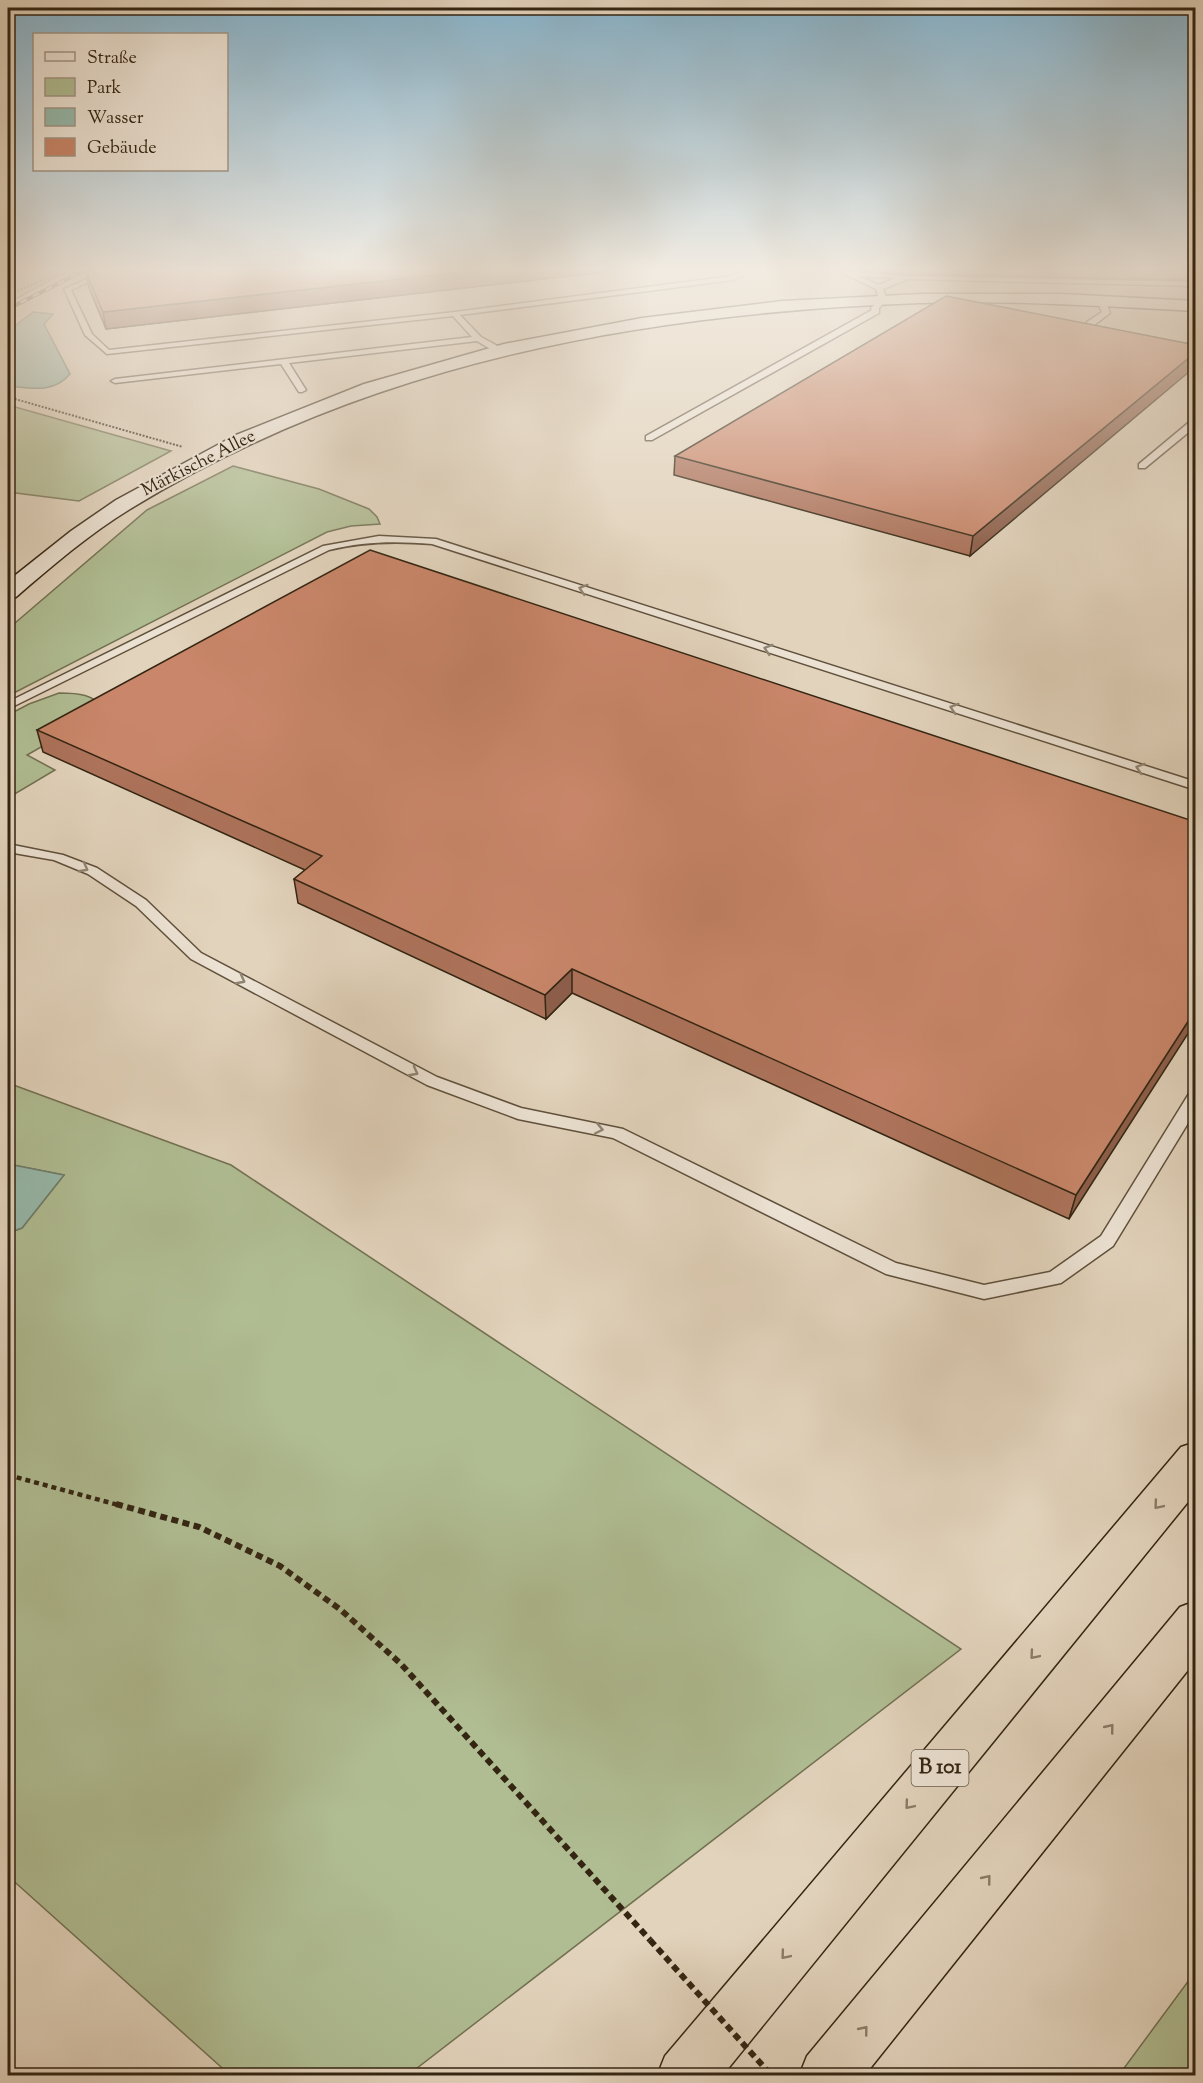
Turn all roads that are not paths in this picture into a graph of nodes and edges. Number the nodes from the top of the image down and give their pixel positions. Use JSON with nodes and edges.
{"nodes":[{"id":1,"x":229,"y":368,"type":"edge"},
{"id":2,"x":288,"y":368,"type":"edge"},
{"id":3,"x":440,"y":368,"type":"edge"},
{"id":4,"x":774,"y":368,"type":"edge"},
{"id":5,"x":115,"y":381,"type":"dead end"},
{"id":6,"x":302,"y":390,"type":"dead end"},
{"id":7,"x":1196,"y":421,"type":"edge"},
{"id":8,"x":649,"y":438,"type":"dead end"},
{"id":9,"x":1142,"y":466,"type":"dead end"},
{"id":10,"x":8,"y":592,"type":"edge"},
{"id":11,"x":8,"y":706,"type":"edge"},
{"id":12,"x":1196,"y":786,"type":"edge"},
{"id":13,"x":8,"y":837,"type":"edge"},
{"id":14,"x":8,"y":848,"type":"edge"},
{"id":15,"x":43,"y":853,"type":"junction"},
{"id":16,"x":1196,"y":1096,"type":"edge"},
{"id":17,"x":1196,"y":1460,"type":"edge"},
{"id":18,"x":1196,"y":1623,"type":"edge"},
{"id":19,"x":685,"y":2076,"type":"edge"},
{"id":20,"x":827,"y":2076,"type":"edge"}],
"edges":[{"from":1,"to":5,"type":"lane"},
{"from":2,"to":6,"type":"lane"},
{"from":3,"to":10,"type":"street","name":"Märkische Allee"},
{"from":4,"to":8,"type":"lane"},
{"from":7,"to":9,"type":"lane"},
{"from":12,"to":11,"type":"lane","one_way":true},
{"from":13,"to":15,"type":"lane"},
{"from":14,"to":15,"type":"lane"},
{"from":15,"to":16,"type":"lane","one_way":true},
{"from":17,"to":19,"type":"highway","number":"B 101","one_way":true},
{"from":20,"to":18,"type":"highway","one_way":true}]}
